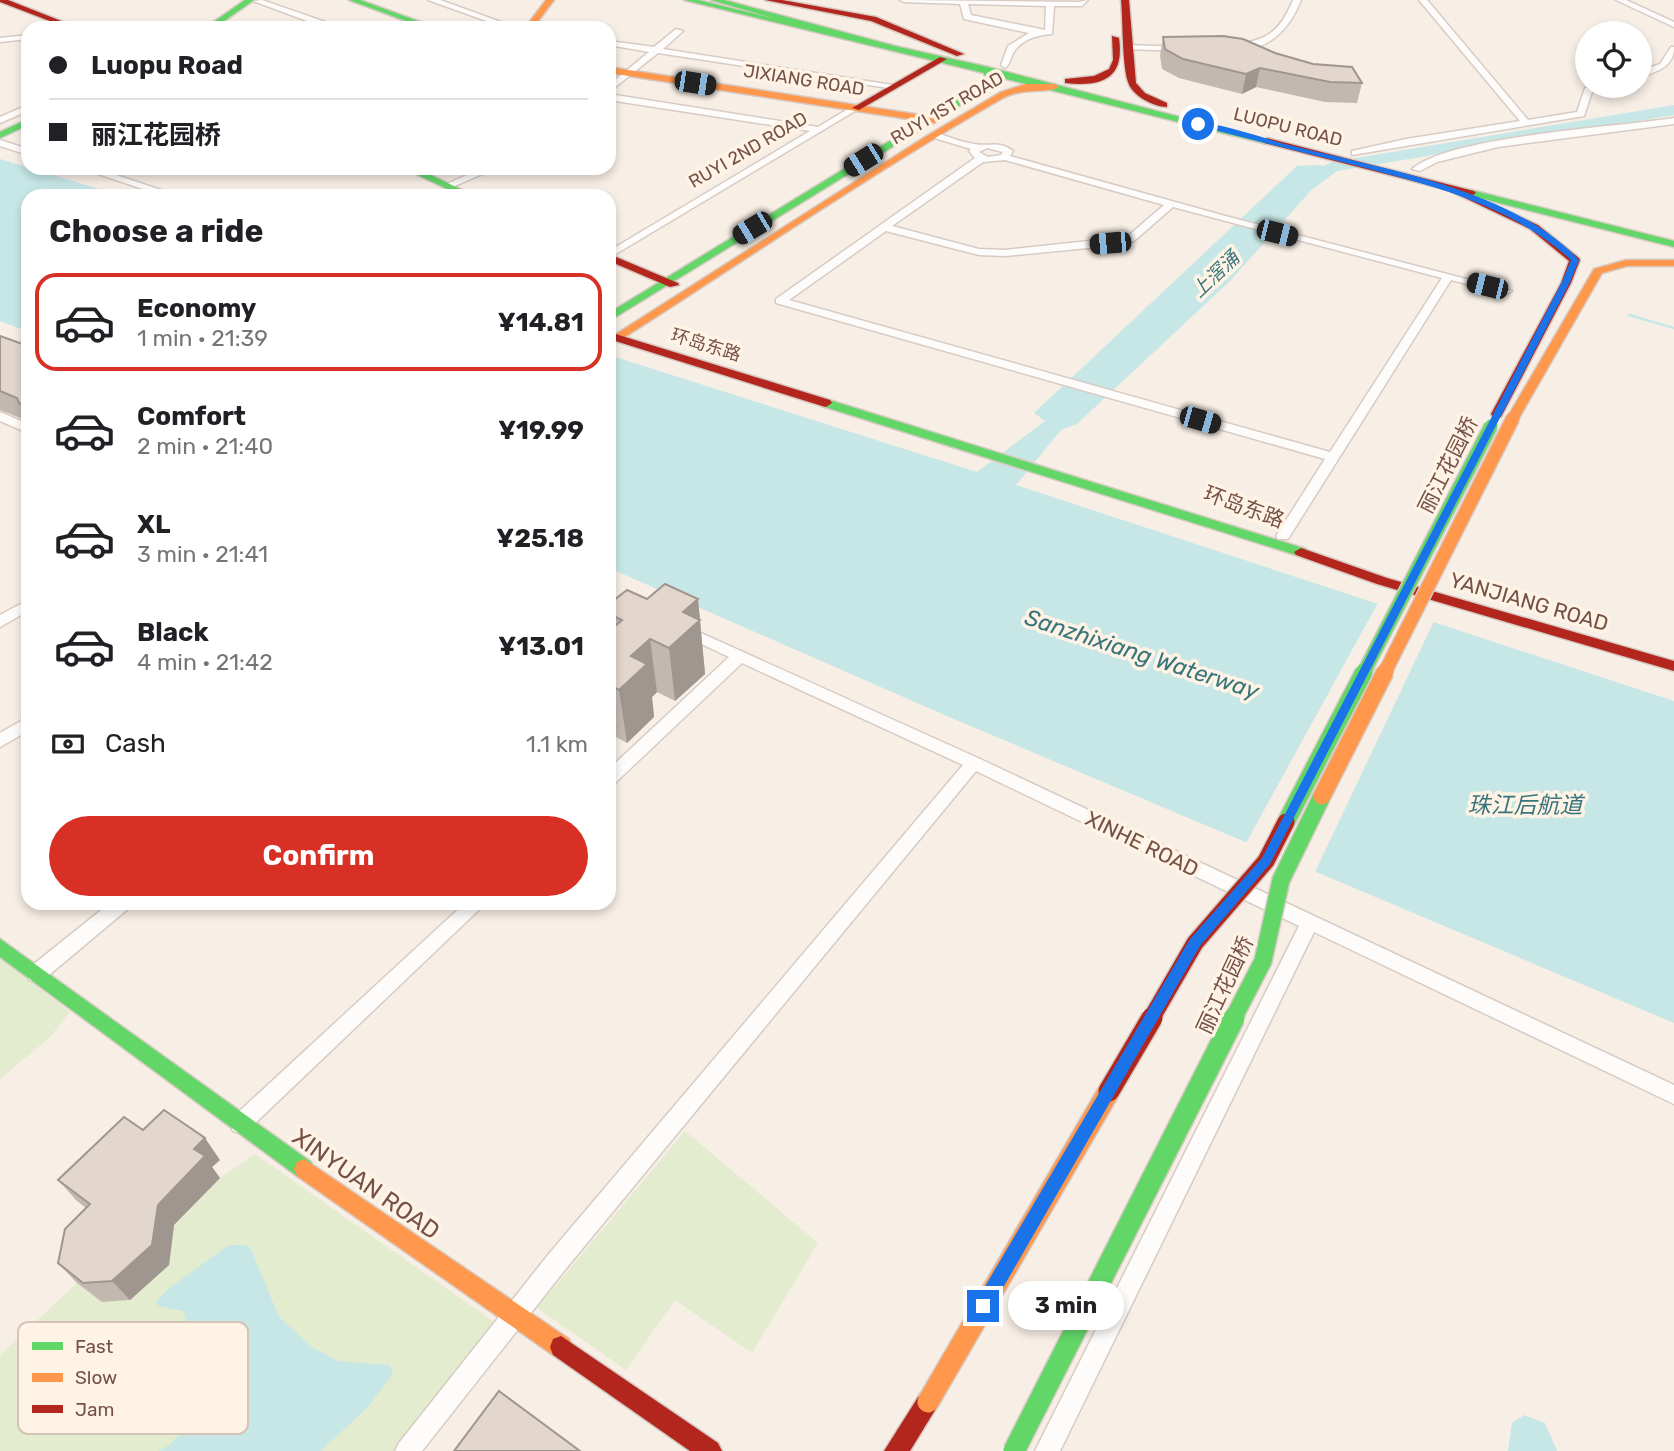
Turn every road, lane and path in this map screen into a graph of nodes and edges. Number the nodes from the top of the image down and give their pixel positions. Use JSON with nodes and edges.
{"nodes":[{"id":1,"x":1,"y":0,"type":"edge"},
{"id":2,"x":250,"y":0,"type":"edge"},
{"id":3,"x":258,"y":0,"type":"edge"},
{"id":4,"x":353,"y":0,"type":"edge"},
{"id":5,"x":432,"y":0,"type":"edge"},
{"id":6,"x":542,"y":0,"type":"edge"},
{"id":7,"x":550,"y":0,"type":"edge"},
{"id":8,"x":688,"y":0,"type":"edge"},
{"id":9,"x":698,"y":0,"type":"edge"},
{"id":10,"x":715,"y":0,"type":"edge"},
{"id":11,"x":732,"y":0,"type":"edge"},
{"id":12,"x":748,"y":0,"type":"edge"},
{"id":13,"x":769,"y":0,"type":"edge"},
{"id":14,"x":904,"y":0,"type":"edge"},
{"id":15,"x":1084,"y":0,"type":"edge"},
{"id":16,"x":1111,"y":0,"type":"edge"},
{"id":17,"x":1125,"y":0,"type":"edge"},
{"id":18,"x":1297,"y":0,"type":"edge"},
{"id":19,"x":1423,"y":0,"type":"edge"},
{"id":20,"x":1620,"y":0,"type":"edge"},
{"id":21,"x":963,"y":1,"type":"edge"},
{"id":22,"x":1050,"y":3,"type":"junction"},
{"id":23,"x":52,"y":21,"type":"edge"},
{"id":24,"x":219,"y":21,"type":"edge"},
{"id":25,"x":228,"y":21,"type":"edge"},
{"id":26,"x":315,"y":21,"type":"edge"},
{"id":27,"x":413,"y":21,"type":"edge"},
{"id":28,"x":494,"y":21,"type":"edge"},
{"id":29,"x":526,"y":21,"type":"edge"},
{"id":30,"x":534,"y":21,"type":"edge"},
{"id":31,"x":1674,"y":25,"type":"edge"},
{"id":32,"x":679,"y":31,"type":"dead end"},
{"id":33,"x":1036,"y":32,"type":"junction"},
{"id":34,"x":21,"y":38,"type":"edge"},
{"id":35,"x":0,"y":40,"type":"edge"},
{"id":36,"x":616,"y":44,"type":"edge"},
{"id":37,"x":1128,"y":47,"type":"junction"},
{"id":38,"x":892,"y":48,"type":"junction"},
{"id":39,"x":1194,"y":49,"type":"edge"},
{"id":40,"x":1674,"y":49,"type":"edge"},
{"id":41,"x":656,"y":50,"type":"junction"},
{"id":42,"x":1221,"y":50,"type":"edge"},
{"id":43,"x":960,"y":54,"type":"junction"},
{"id":44,"x":943,"y":59,"type":"junction"},
{"id":45,"x":1005,"y":65,"type":"junction"},
{"id":46,"x":985,"y":69,"type":"junction"},
{"id":47,"x":1652,"y":70,"type":"edge"},
{"id":48,"x":616,"y":71,"type":"edge"},
{"id":49,"x":629,"y":73,"type":"junction"},
{"id":50,"x":616,"y":83,"type":"edge"},
{"id":51,"x":1061,"y":84,"type":"junction"},
{"id":52,"x":895,"y":86,"type":"junction"},
{"id":53,"x":616,"y":98,"type":"edge"},
{"id":54,"x":1586,"y":98,"type":"edge"},
{"id":55,"x":1164,"y":105,"type":"junction"},
{"id":56,"x":856,"y":108,"type":"junction"},
{"id":57,"x":21,"y":111,"type":"edge"},
{"id":58,"x":0,"y":120,"type":"edge"},
{"id":59,"x":1525,"y":123,"type":"junction"},
{"id":60,"x":1672,"y":123,"type":"edge"},
{"id":61,"x":21,"y":125,"type":"edge"},
{"id":62,"x":952,"y":125,"type":"joint"},
{"id":63,"x":933,"y":127,"type":"junction"},
{"id":64,"x":820,"y":130,"type":"junction"},
{"id":65,"x":0,"y":135,"type":"edge"},
{"id":66,"x":0,"y":143,"type":"edge"},
{"id":67,"x":21,"y":150,"type":"edge"},
{"id":68,"x":979,"y":153,"type":"junction"},
{"id":69,"x":1359,"y":160,"type":"junction"},
{"id":70,"x":1417,"y":169,"type":"junction"},
{"id":71,"x":107,"y":175,"type":"edge"},
{"id":72,"x":423,"y":175,"type":"edge"},
{"id":73,"x":474,"y":175,"type":"edge"},
{"id":74,"x":447,"y":186,"type":"junction"},
{"id":75,"x":1443,"y":186,"type":"junction"},
{"id":76,"x":152,"y":189,"type":"edge"},
{"id":77,"x":454,"y":189,"type":"edge"},
{"id":78,"x":1171,"y":204,"type":"junction"},
{"id":79,"x":884,"y":227,"type":"junction"},
{"id":80,"x":1674,"y":233,"type":"edge"},
{"id":81,"x":1674,"y":244,"type":"edge"},
{"id":82,"x":616,"y":252,"type":"edge"},
{"id":83,"x":616,"y":259,"type":"edge"},
{"id":84,"x":1674,"y":263,"type":"edge"},
{"id":85,"x":1448,"y":276,"type":"junction"},
{"id":86,"x":664,"y":282,"type":"junction"},
{"id":87,"x":689,"y":291,"type":"junction"},
{"id":88,"x":1507,"y":291,"type":"dead end"},
{"id":89,"x":616,"y":313,"type":"edge"},
{"id":90,"x":616,"y":331,"type":"edge"},
{"id":91,"x":616,"y":332,"type":"edge"},
{"id":92,"x":0,"y":416,"type":"edge"},
{"id":93,"x":1505,"y":416,"type":"junction"},
{"id":94,"x":21,"y":426,"type":"edge"},
{"id":95,"x":1332,"y":457,"type":"junction"},
{"id":96,"x":1283,"y":536,"type":"dead end"},
{"id":97,"x":1294,"y":549,"type":"joint"},
{"id":98,"x":21,"y":609,"type":"edge"},
{"id":99,"x":664,"y":621,"type":"edge"},
{"id":100,"x":0,"y":622,"type":"edge"},
{"id":101,"x":741,"y":655,"type":"junction"},
{"id":102,"x":1674,"y":666,"type":"edge"},
{"id":103,"x":21,"y":728,"type":"edge"},
{"id":104,"x":0,"y":741,"type":"edge"},
{"id":105,"x":974,"y":763,"type":"junction"},
{"id":106,"x":616,"y":772,"type":"edge"},
{"id":107,"x":114,"y":910,"type":"edge"},
{"id":108,"x":469,"y":910,"type":"edge"},
{"id":109,"x":1309,"y":924,"type":"junction"},
{"id":110,"x":0,"y":947,"type":"edge"},
{"id":111,"x":36,"y":974,"type":"junction"},
{"id":112,"x":1674,"y":1095,"type":"edge"},
{"id":113,"x":240,"y":1124,"type":"junction"},
{"id":114,"x":514,"y":1316,"type":"junction"},
{"id":115,"x":407,"y":1451,"type":"edge"},
{"id":116,"x":710,"y":1451,"type":"edge"},
{"id":117,"x":896,"y":1451,"type":"edge"},
{"id":118,"x":1014,"y":1451,"type":"edge"},
{"id":119,"x":1048,"y":1451,"type":"edge"}],
"edges":[{"from":1,"to":23,"type":"main road"},
{"from":2,"to":24,"type":"main road"},
{"from":3,"to":25,"type":"main road"},
{"from":3,"to":26,"type":"street"},
{"from":4,"to":27,"type":"main road"},
{"from":5,"to":28,"type":"street"},
{"from":6,"to":29,"type":"main road"},
{"from":7,"to":30,"type":"main road"},
{"from":8,"to":38,"type":"main road","name":"LUOPU ROAD"},
{"from":9,"to":38,"type":"main road"},
{"from":10,"to":38,"type":"main road","name":"LUOPU ROAD"},
{"from":11,"to":43,"type":"main road","name":"LUOPU ROAD"},
{"from":12,"to":43,"type":"main road"},
{"from":13,"to":43,"type":"main road","name":"LUOPU ROAD"},
{"from":14,"to":21,"type":"street"},
{"from":15,"to":22,"type":"street"},
{"from":16,"to":51,"type":"main road"},
{"from":17,"to":37,"type":"main road"},
{"from":18,"to":42,"type":"street"},
{"from":19,"to":59,"type":"street"},
{"from":20,"to":31,"type":"street"},
{"from":21,"to":22,"type":"street"},
{"from":21,"to":33,"type":"street"},
{"from":22,"to":33,"type":"street"},
{"from":32,"to":41,"type":"street"},
{"from":33,"to":45,"type":"street"},
{"from":34,"to":35,"type":"street"},
{"from":36,"to":41,"type":"street"},
{"from":37,"to":39,"type":"street"},
{"from":37,"to":55,"type":"main road"},
{"from":38,"to":44,"type":"main road","name":"LUOPU ROAD"},
{"from":40,"to":47,"type":"street"},
{"from":41,"to":49,"type":"street"},
{"from":41,"to":52,"type":"street"},
{"from":43,"to":45,"type":"main road","name":"LUOPU ROAD"},
{"from":44,"to":46,"type":"main road","name":"LUOPU ROAD"},
{"from":44,"to":52,"type":"main road","name":"RUYI 2ND ROAD"},
{"from":45,"to":51,"type":"main road","name":"LUOPU ROAD"},
{"from":46,"to":51,"type":"main road","name":"LUOPU ROAD"},
{"from":46,"to":63,"type":"main road","name":"RUYI 1ST ROAD"},
{"from":48,"to":49,"type":"main road","name":"JIXIANG ROAD"},
{"from":49,"to":50,"type":"street"},
{"from":49,"to":56,"type":"main road","name":"JIXIANG ROAD"},
{"from":51,"to":55,"type":"main road","name":"LUOPU ROAD"},
{"from":51,"to":62,"type":"main road","name":"RUYI 1ST ROAD"},
{"from":51,"to":69,"type":"main road","name":"LUOPU ROAD"},
{"from":52,"to":56,"type":"main road","name":"RUYI 2ND ROAD"},
{"from":53,"to":64,"type":"street"},
{"from":54,"to":59,"type":"street"},
{"from":55,"to":69,"type":"main road","name":"LUOPU ROAD"},
{"from":56,"to":63,"type":"main road","name":"JIXIANG ROAD"},
{"from":56,"to":64,"type":"street","name":"RUYI 2ND ROAD"},
{"from":57,"to":58,"type":"street"},
{"from":59,"to":69,"type":"street"},
{"from":60,"to":70,"type":"street"},
{"from":61,"to":65,"type":"main road"},
{"from":62,"to":63,"type":"main road","name":"JIXIANG ROAD"},
{"from":63,"to":68,"type":"street"},
{"from":63,"to":86,"type":"main road","name":"RUYI 1ST ROAD"},
{"from":63,"to":87,"type":"main road","name":"RUYI 1ST ROAD"},
{"from":64,"to":82,"type":"street","name":"RUYI 2ND ROAD"},
{"from":66,"to":67,"type":"street"},
{"from":68,"to":78,"type":"street"},
{"from":68,"to":79,"type":"street"},
{"from":69,"to":70,"type":"main road","name":"LUOPU ROAD"},
{"from":69,"to":75,"type":"main road","name":"LUOPU ROAD"},
{"from":70,"to":80,"type":"main road","name":"LUOPU ROAD"},
{"from":71,"to":76,"type":"street"},
{"from":72,"to":74,"type":"main road"},
{"from":73,"to":74,"type":"street"},
{"from":74,"to":77,"type":"main road"},
{"from":75,"to":81,"type":"main road","name":"LUOPU ROAD"},
{"from":75,"to":93,"type":"main road"},
{"from":78,"to":79,"type":"street"},
{"from":78,"to":85,"type":"street"},
{"from":79,"to":95,"type":"street"},
{"from":83,"to":86,"type":"main road"},
{"from":84,"to":93,"type":"main road"},
{"from":85,"to":88,"type":"street"},
{"from":85,"to":95,"type":"street"},
{"from":86,"to":87,"type":"main road"},
{"from":86,"to":89,"type":"main road","name":"RUYI 1ST ROAD"},
{"from":87,"to":90,"type":"main road","name":"RUYI 1ST ROAD"},
{"from":91,"to":97,"type":"main road","name":"环岛东路"},
{"from":92,"to":94,"type":"street"},
{"from":93,"to":117,"type":"main road","name":"丽江花园桥","bridge":true},
{"from":93,"to":118,"type":"main road","name":"丽江花园桥","bridge":true},
{"from":95,"to":96,"type":"street"},
{"from":97,"to":102,"type":"main road","name":"YANJIANG ROAD"},
{"from":98,"to":100,"type":"street"},
{"from":99,"to":101,"type":"street","name":"XINHE ROAD"},
{"from":101,"to":105,"type":"street","name":"XINHE ROAD"},
{"from":101,"to":106,"type":"street"},
{"from":103,"to":104,"type":"street"},
{"from":105,"to":109,"type":"street","name":"XINHE ROAD"},
{"from":105,"to":114,"type":"street"},
{"from":107,"to":111,"type":"street"},
{"from":108,"to":113,"type":"street"},
{"from":109,"to":112,"type":"street","name":"XINHE ROAD"},
{"from":109,"to":119,"type":"street"},
{"from":110,"to":111,"type":"main road","name":"XINYUAN ROAD"},
{"from":111,"to":113,"type":"main road","name":"XINYUAN ROAD"},
{"from":113,"to":114,"type":"main road","name":"XINYUAN ROAD"},
{"from":114,"to":115,"type":"street"},
{"from":114,"to":116,"type":"main road","name":"XINYUAN ROAD"}]}
